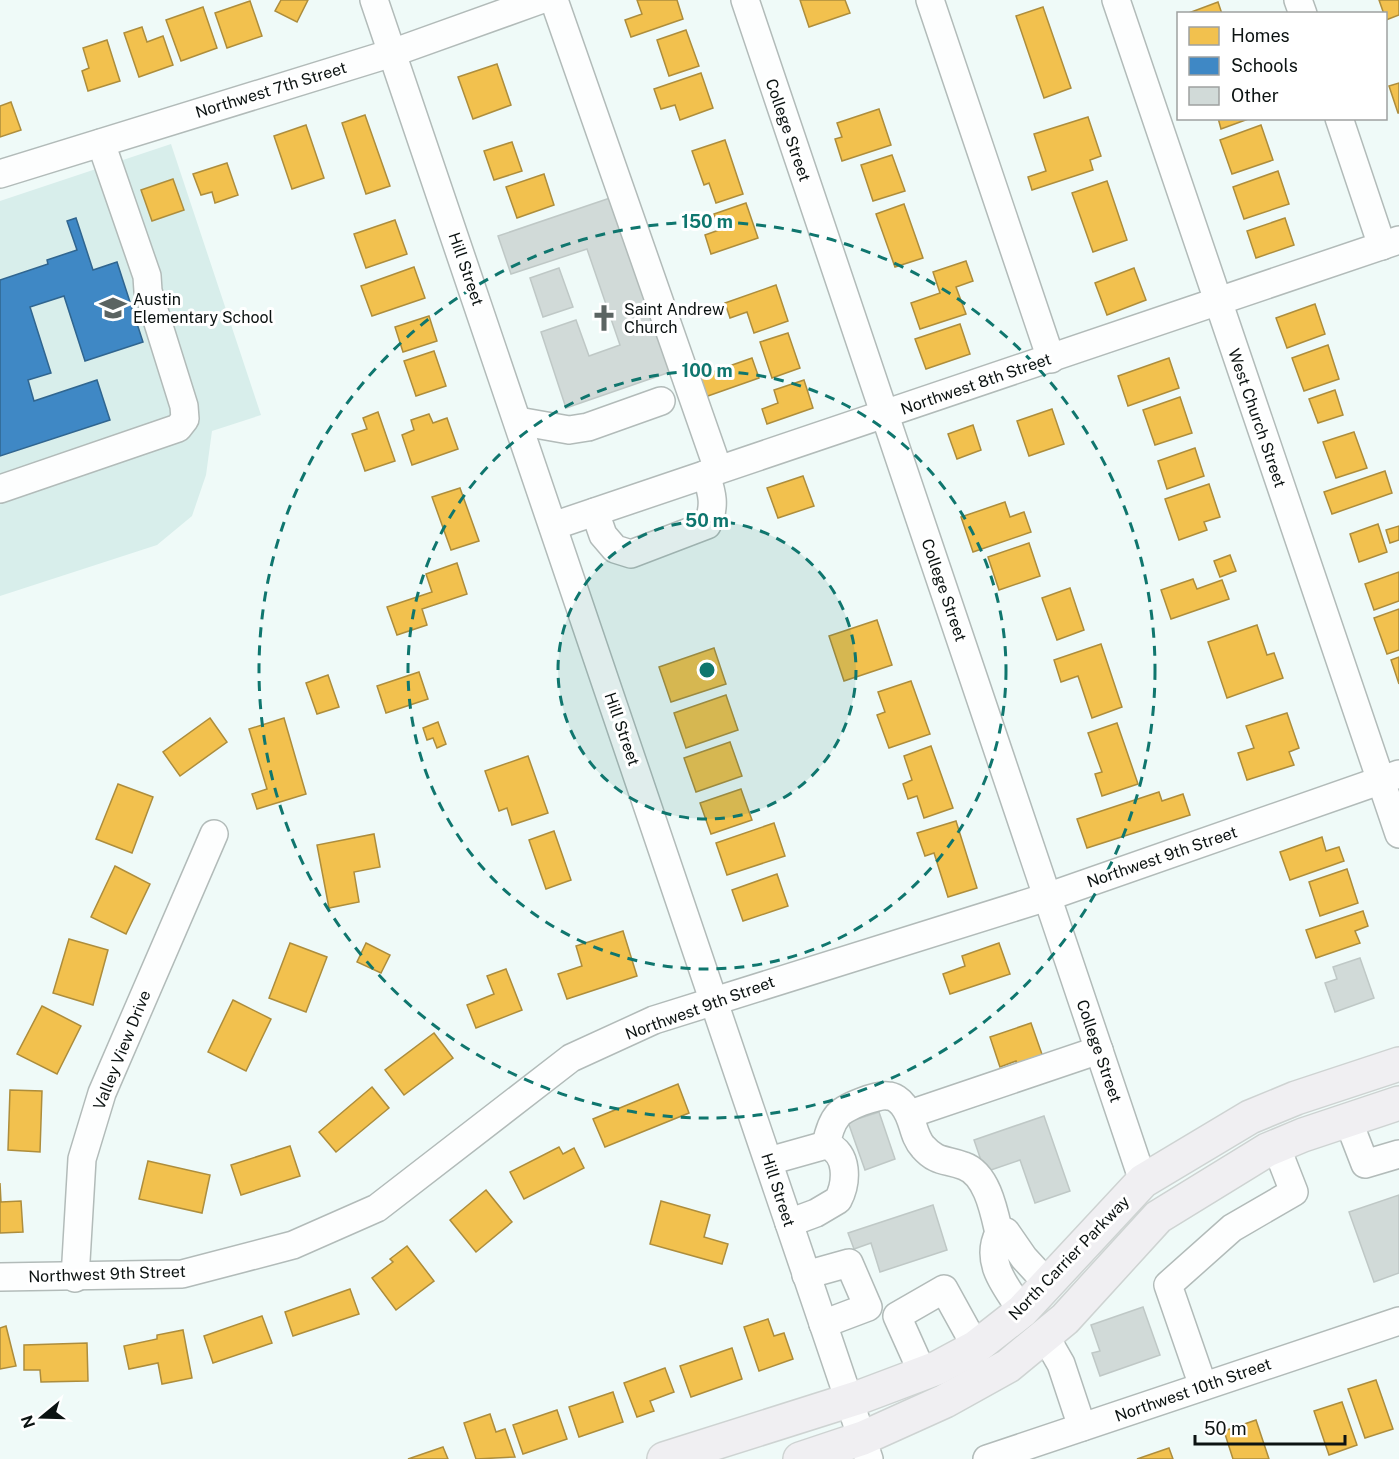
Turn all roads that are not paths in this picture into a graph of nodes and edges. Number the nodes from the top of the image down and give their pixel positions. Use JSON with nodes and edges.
{"nodes":[{"id":1,"x":374,"y":0,"type":"edge"},
{"id":2,"x":540,"y":0,"type":"edge"},
{"id":3,"x":554,"y":0,"type":"edge"},
{"id":4,"x":745,"y":0,"type":"edge"},
{"id":5,"x":930,"y":0,"type":"edge"},
{"id":6,"x":1116,"y":0,"type":"edge"},
{"id":7,"x":392,"y":53,"type":"junction"},
{"id":8,"x":1340,"y":120,"type":"edge"},
{"id":9,"x":101,"y":143,"type":"junction"},
{"id":10,"x":0,"y":174,"type":"edge"},
{"id":11,"x":1391,"y":243,"type":"edge"},
{"id":12,"x":1218,"y":303,"type":"junction"},
{"id":13,"x":1051,"y":359,"type":"junction"},
{"id":14,"x":661,"y":401,"type":"dead end"},
{"id":15,"x":884,"y":415,"type":"junction"},
{"id":16,"x":518,"y":421,"type":"junction"},
{"id":17,"x":712,"y":472,"type":"junction"},
{"id":18,"x":0,"y":489,"type":"edge"},
{"id":19,"x":595,"y":512,"type":"junction"},
{"id":20,"x":553,"y":526,"type":"junction"},
{"id":21,"x":1390,"y":778,"type":"edge"},
{"id":22,"x":214,"y":834,"type":"dead end"},
{"id":23,"x":1399,"y":834,"type":"edge"},
{"id":24,"x":1047,"y":897,"type":"junction"},
{"id":25,"x":715,"y":1000,"type":"junction"},
{"id":26,"x":1099,"y":1050,"type":"junction"},
{"id":27,"x":1399,"y":1064,"type":"edge"},
{"id":28,"x":1399,"y":1103,"type":"edge"},
{"id":29,"x":910,"y":1114,"type":"junction"},
{"id":30,"x":1348,"y":1120,"type":"junction"},
{"id":31,"x":826,"y":1145,"type":"junction"},
{"id":32,"x":1276,"y":1146,"type":"junction"},
{"id":33,"x":1399,"y":1154,"type":"edge"},
{"id":34,"x":769,"y":1161,"type":"junction"},
{"id":35,"x":1143,"y":1181,"type":"junction"},
{"id":36,"x":789,"y":1223,"type":"junction"},
{"id":37,"x":999,"y":1233,"type":"junction"},
{"id":38,"x":806,"y":1275,"type":"junction"},
{"id":39,"x":0,"y":1276,"type":"edge"},
{"id":40,"x":75,"y":1278,"type":"junction"},
{"id":41,"x":1048,"y":1284,"type":"junction"},
{"id":42,"x":868,"y":1307,"type":"junction"},
{"id":43,"x":1022,"y":1311,"type":"junction"},
{"id":44,"x":897,"y":1316,"type":"junction"},
{"id":45,"x":1399,"y":1321,"type":"edge"},
{"id":46,"x":823,"y":1324,"type":"junction"},
{"id":47,"x":1045,"y":1336,"type":"junction"},
{"id":48,"x":976,"y":1347,"type":"junction"},
{"id":49,"x":923,"y":1374,"type":"junction"},
{"id":50,"x":1203,"y":1386,"type":"junction"},
{"id":51,"x":850,"y":1399,"type":"junction"},
{"id":52,"x":1082,"y":1427,"type":"junction"},
{"id":53,"x":866,"y":1449,"type":"edge"},
{"id":54,"x":664,"y":1459,"type":"edge"},
{"id":55,"x":800,"y":1459,"type":"edge"},
{"id":56,"x":987,"y":1459,"type":"edge"}],
"edges":[{"from":1,"to":7,"type":"street","name":"Hill Street"},
{"from":2,"to":7,"type":"street","name":"Northwest 7th Street"},
{"from":3,"to":17,"type":"street"},
{"from":4,"to":15,"type":"street","name":"College Street"},
{"from":5,"to":13,"type":"street"},
{"from":6,"to":12,"type":"street","name":"West Church Street"},
{"from":7,"to":9,"type":"street","name":"Northwest 7th Street"},
{"from":7,"to":16,"type":"street","name":"Hill Street"},
{"from":8,"to":11,"type":"street"},
{"from":9,"to":10,"type":"street","name":"Northwest 7th Street"},
{"from":9,"to":18,"type":"street"},
{"from":11,"to":12,"type":"street","name":"Northwest 8th Street"},
{"from":12,"to":13,"type":"street","name":"Northwest 8th Street"},
{"from":12,"to":21,"type":"street","name":"West Church Street"},
{"from":13,"to":15,"type":"street","name":"Northwest 8th Street"},
{"from":14,"to":16,"type":"street"},
{"from":15,"to":17,"type":"street","name":"Northwest 8th Street"},
{"from":15,"to":24,"type":"street","name":"College Street"},
{"from":16,"to":20,"type":"street","name":"Hill Street"},
{"from":17,"to":19,"type":"street","name":"Northwest 8th Street"},
{"from":17,"to":19,"type":"street"},
{"from":19,"to":20,"type":"street","name":"Northwest 8th Street"},
{"from":20,"to":25,"type":"street","name":"Hill Street"},
{"from":21,"to":23,"type":"street","name":"West Church Street"},
{"from":21,"to":24,"type":"street","name":"Northwest 9th Street"},
{"from":22,"to":40,"type":"street","name":"Valley View Drive"},
{"from":24,"to":25,"type":"street","name":"Northwest 9th Street"},
{"from":24,"to":26,"type":"street","name":"College Street"},
{"from":25,"to":34,"type":"street","name":"Hill Street"},
{"from":25,"to":40,"type":"street","name":"Northwest 9th Street"},
{"from":26,"to":29,"type":"street"},
{"from":26,"to":35,"type":"street","name":"College Street"},
{"from":27,"to":35,"type":"main road","name":"North Carrier Parkway"},
{"from":28,"to":30,"type":"main road"},
{"from":29,"to":31,"type":"street"},
{"from":29,"to":37,"type":"street"},
{"from":30,"to":32,"type":"main road"},
{"from":30,"to":33,"type":"street"},
{"from":31,"to":34,"type":"street"},
{"from":31,"to":36,"type":"street"},
{"from":32,"to":47,"type":"main road"},
{"from":32,"to":50,"type":"street"},
{"from":34,"to":36,"type":"street","name":"Hill Street"},
{"from":35,"to":41,"type":"main road","name":"North Carrier Parkway"},
{"from":36,"to":38,"type":"street","name":"Hill Street"},
{"from":37,"to":41,"type":"street"},
{"from":37,"to":43,"type":"street"},
{"from":38,"to":42,"type":"street"},
{"from":38,"to":46,"type":"street","name":"Hill Street"},
{"from":39,"to":40,"type":"street","name":"Northwest 9th Street"},
{"from":41,"to":43,"type":"main road","name":"North Carrier Parkway"},
{"from":42,"to":44,"type":"street"},
{"from":42,"to":46,"type":"street"},
{"from":43,"to":48,"type":"main road","name":"North Carrier Parkway"},
{"from":44,"to":48,"type":"street"},
{"from":44,"to":49,"type":"street"},
{"from":45,"to":50,"type":"street","name":"Northwest 10th Street"},
{"from":46,"to":51,"type":"street","name":"Hill Street"},
{"from":47,"to":52,"type":"street"},
{"from":47,"to":53,"type":"main road"},
{"from":48,"to":49,"type":"main road","name":"North Carrier Parkway"},
{"from":49,"to":51,"type":"main road","name":"North Carrier Parkway"},
{"from":50,"to":52,"type":"street","name":"Northwest 10th Street"},
{"from":51,"to":53,"type":"street","name":"Hill Street"},
{"from":51,"to":54,"type":"main road","name":"North Carrier Parkway"},
{"from":52,"to":56,"type":"street","name":"Northwest 10th Street"},
{"from":53,"to":55,"type":"main road"}]}
